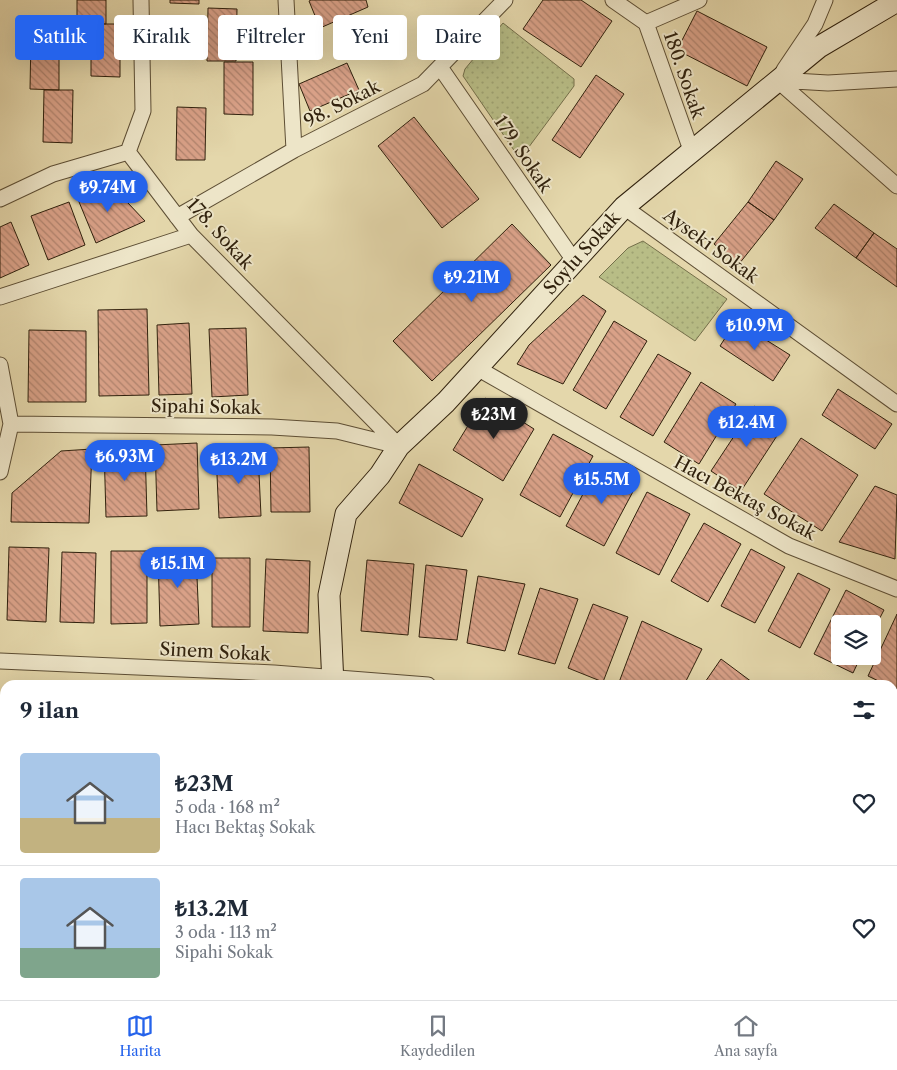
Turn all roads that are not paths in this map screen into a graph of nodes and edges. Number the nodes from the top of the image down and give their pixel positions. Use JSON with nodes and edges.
{"nodes":[{"id":1,"x":141,"y":0,"type":"edge"},
{"id":2,"x":286,"y":0,"type":"edge"},
{"id":3,"x":505,"y":0,"type":"edge"},
{"id":4,"x":613,"y":0,"type":"edge"},
{"id":5,"x":698,"y":0,"type":"edge"},
{"id":6,"x":825,"y":0,"type":"edge"},
{"id":7,"x":897,"y":1,"type":"edge"},
{"id":8,"x":646,"y":23,"type":"junction"},
{"id":9,"x":440,"y":67,"type":"junction"},
{"id":10,"x":897,"y":79,"type":"edge"},
{"id":11,"x":777,"y":80,"type":"junction"},
{"id":12,"x":294,"y":150,"type":"junction"},
{"id":13,"x":691,"y":150,"type":"junction"},
{"id":14,"x":128,"y":152,"type":"junction"},
{"id":15,"x":897,"y":186,"type":"edge"},
{"id":16,"x":0,"y":199,"type":"edge"},
{"id":17,"x":624,"y":207,"type":"junction"},
{"id":18,"x":177,"y":217,"type":"junction"},
{"id":19,"x":191,"y":235,"type":"junction"},
{"id":20,"x":574,"y":262,"type":"junction"},
{"id":21,"x":0,"y":297,"type":"edge"},
{"id":22,"x":0,"y":365,"type":"edge"},
{"id":23,"x":477,"y":368,"type":"junction"},
{"id":24,"x":897,"y":404,"type":"edge"},
{"id":25,"x":11,"y":424,"type":"junction"},
{"id":26,"x":399,"y":446,"type":"junction"},
{"id":27,"x":0,"y":472,"type":"edge"},
{"id":28,"x":897,"y":589,"type":"edge"},
{"id":29,"x":0,"y":661,"type":"edge"},
{"id":30,"x":316,"y":680,"type":"edge"},
{"id":31,"x":333,"y":680,"type":"edge"}],
"edges":[{"from":1,"to":14,"type":"street"},
{"from":2,"to":12,"type":"street"},
{"from":3,"to":9,"type":"street","name":"98. Sokak"},
{"from":4,"to":8,"type":"street","name":"180. Sokak"},
{"from":5,"to":8,"type":"street"},
{"from":6,"to":11,"type":"street"},
{"from":7,"to":11,"type":"street","name":"Soylu Sokak"},
{"from":8,"to":13,"type":"street","name":"180. Sokak"},
{"from":9,"to":12,"type":"street","name":"98. Sokak"},
{"from":9,"to":20,"type":"street","name":"179. Sokak"},
{"from":10,"to":11,"type":"street"},
{"from":11,"to":13,"type":"street","name":"Soylu Sokak"},
{"from":11,"to":15,"type":"street"},
{"from":12,"to":18,"type":"street","name":"98. Sokak"},
{"from":13,"to":17,"type":"street","name":"Soylu Sokak"},
{"from":14,"to":16,"type":"street"},
{"from":14,"to":18,"type":"street","name":"178. Sokak"},
{"from":17,"to":20,"type":"street","name":"Soylu Sokak"},
{"from":17,"to":24,"type":"street","name":"Ayseki Sokak"},
{"from":18,"to":19,"type":"street","name":"178. Sokak"},
{"from":19,"to":21,"type":"street"},
{"from":19,"to":26,"type":"street","name":"178. Sokak"},
{"from":20,"to":23,"type":"street","name":"Soylu Sokak"},
{"from":22,"to":25,"type":"street"},
{"from":23,"to":26,"type":"street","name":"Soylu Sokak"},
{"from":23,"to":28,"type":"street","name":"Hacı Bektaş Sokak"},
{"from":25,"to":26,"type":"street","name":"Sipahi Sokak"},
{"from":25,"to":27,"type":"street"},
{"from":26,"to":31,"type":"street","name":"Soylu Sokak"},
{"from":29,"to":30,"type":"street","name":"Sinem Sokak"}]}
